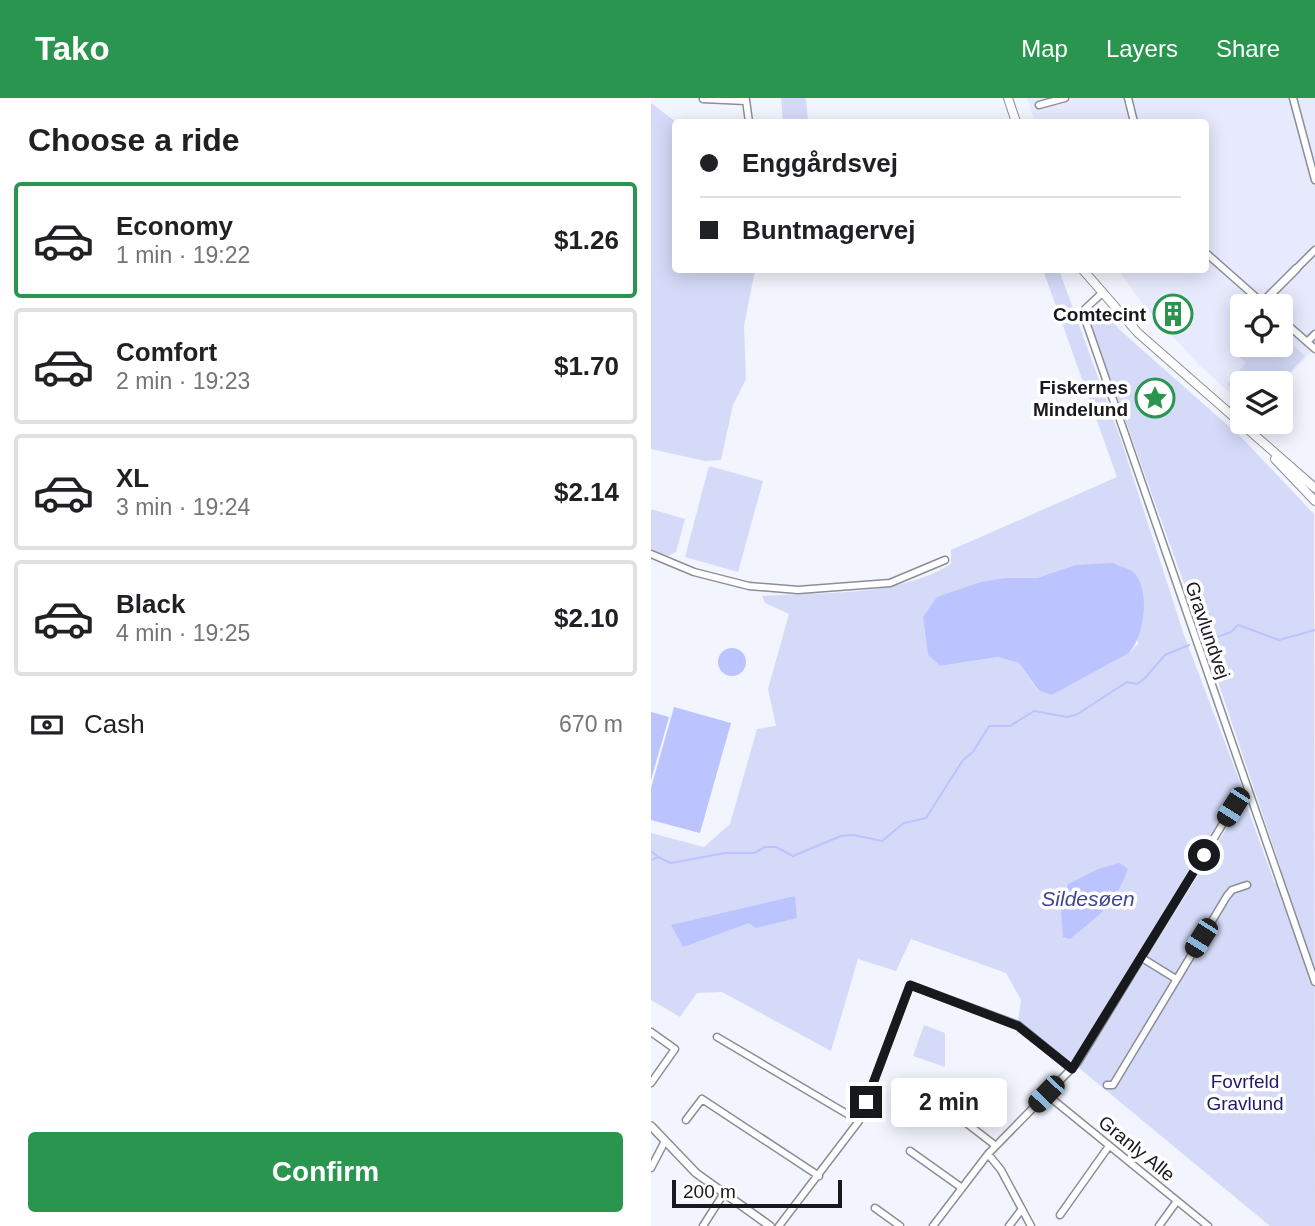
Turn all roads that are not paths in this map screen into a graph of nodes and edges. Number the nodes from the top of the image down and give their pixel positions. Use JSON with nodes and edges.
{"nodes":[{"id":1,"x":1007,"y":98,"type":"edge"},
{"id":2,"x":1065,"y":98,"type":"edge"},
{"id":3,"x":1128,"y":98,"type":"edge"},
{"id":4,"x":1293,"y":98,"type":"edge"},
{"id":5,"x":703,"y":99,"type":"edge"},
{"id":6,"x":746,"y":99,"type":"edge"},
{"id":7,"x":1039,"y":105,"type":"dead end"},
{"id":8,"x":748,"y":119,"type":"edge"},
{"id":9,"x":1015,"y":119,"type":"edge"},
{"id":10,"x":1133,"y":119,"type":"edge"},
{"id":11,"x":1315,"y":180,"type":"edge"},
{"id":12,"x":1315,"y":250,"type":"edge"},
{"id":13,"x":1209,"y":256,"type":"edge"},
{"id":14,"x":1296,"y":269,"type":"joint"},
{"id":15,"x":1085,"y":273,"type":"edge"},
{"id":16,"x":1101,"y":294,"type":"junction"},
{"id":17,"x":1253,"y":294,"type":"edge"},
{"id":18,"x":1273,"y":294,"type":"edge"},
{"id":19,"x":1293,"y":330,"type":"edge"},
{"id":20,"x":1315,"y":334,"type":"edge"},
{"id":21,"x":1307,"y":342,"type":"junction"},
{"id":22,"x":1315,"y":349,"type":"edge"},
{"id":23,"x":1258,"y":439,"type":"junction"},
{"id":24,"x":1315,"y":488,"type":"edge"},
{"id":25,"x":1315,"y":501,"type":"edge"},
{"id":26,"x":651,"y":554,"type":"edge"},
{"id":27,"x":945,"y":560,"type":"dead end"},
{"id":28,"x":1248,"y":794,"type":"junction"},
{"id":29,"x":1247,"y":885,"type":"dead end"},
{"id":30,"x":1142,"y":958,"type":"junction"},
{"id":31,"x":1176,"y":979,"type":"junction"},
{"id":32,"x":1315,"y":982,"type":"edge"},
{"id":33,"x":651,"y":1032,"type":"edge"},
{"id":34,"x":716,"y":1037,"type":"dead end"},
{"id":35,"x":1072,"y":1069,"type":"junction"},
{"id":36,"x":651,"y":1083,"type":"edge"},
{"id":37,"x":1107,"y":1085,"type":"dead end"},
{"id":38,"x":975,"y":1089,"type":"dead end"},
{"id":39,"x":1046,"y":1094,"type":"junction"},
{"id":40,"x":923,"y":1098,"type":"dead end"},
{"id":41,"x":953,"y":1112,"type":"junction"},
{"id":42,"x":686,"y":1120,"type":"dead end"},
{"id":43,"x":859,"y":1121,"type":"junction"},
{"id":44,"x":651,"y":1126,"type":"edge"},
{"id":45,"x":664,"y":1143,"type":"junction"},
{"id":46,"x":996,"y":1146,"type":"junction"},
{"id":47,"x":1109,"y":1146,"type":"junction"},
{"id":48,"x":910,"y":1151,"type":"dead end"},
{"id":49,"x":988,"y":1154,"type":"junction"},
{"id":50,"x":651,"y":1168,"type":"edge"},
{"id":51,"x":819,"y":1176,"type":"junction"},
{"id":52,"x":962,"y":1188,"type":"junction"},
{"id":53,"x":724,"y":1193,"type":"junction"},
{"id":54,"x":1177,"y":1201,"type":"junction"},
{"id":55,"x":875,"y":1208,"type":"dead end"},
{"id":56,"x":1021,"y":1209,"type":"junction"},
{"id":57,"x":1060,"y":1215,"type":"dead end"},
{"id":58,"x":703,"y":1226,"type":"edge"},
{"id":59,"x":770,"y":1226,"type":"edge"},
{"id":60,"x":779,"y":1226,"type":"edge"},
{"id":61,"x":900,"y":1226,"type":"edge"},
{"id":62,"x":933,"y":1226,"type":"edge"},
{"id":63,"x":1009,"y":1226,"type":"edge"},
{"id":64,"x":1031,"y":1226,"type":"edge"},
{"id":65,"x":1159,"y":1226,"type":"edge"},
{"id":66,"x":1208,"y":1226,"type":"edge"}],
"edges":[{"from":1,"to":9,"type":"main road"},
{"from":2,"to":7,"type":"street"},
{"from":3,"to":10,"type":"street"},
{"from":4,"to":11,"type":"street"},
{"from":5,"to":6,"type":"street"},
{"from":6,"to":8,"type":"street"},
{"from":12,"to":14,"type":"street"},
{"from":13,"to":17,"type":"street"},
{"from":14,"to":18,"type":"street"},
{"from":15,"to":16,"type":"main road"},
{"from":16,"to":23,"type":"main road"},
{"from":16,"to":28,"type":"street","name":"Gravlundvej"},
{"from":19,"to":21,"type":"street"},
{"from":20,"to":21,"type":"street"},
{"from":21,"to":22,"type":"street"},
{"from":23,"to":24,"type":"main road"},
{"from":23,"to":25,"type":"main road"},
{"from":26,"to":27,"type":"street"},
{"from":28,"to":30,"type":"street"},
{"from":28,"to":32,"type":"street","name":"Gravlundvej"},
{"from":29,"to":31,"type":"street"},
{"from":30,"to":31,"type":"street"},
{"from":30,"to":35,"type":"street"},
{"from":31,"to":37,"type":"street"},
{"from":33,"to":36,"type":"street"},
{"from":34,"to":43,"type":"street"},
{"from":35,"to":39,"type":"street"},
{"from":35,"to":43,"type":"street"},
{"from":38,"to":41,"type":"street"},
{"from":39,"to":46,"type":"street"},
{"from":39,"to":47,"type":"street","name":"Granly Alle"},
{"from":40,"to":41,"type":"street"},
{"from":41,"to":46,"type":"street"},
{"from":42,"to":51,"type":"street"},
{"from":43,"to":51,"type":"street"},
{"from":44,"to":45,"type":"street"},
{"from":45,"to":50,"type":"street"},
{"from":45,"to":53,"type":"street"},
{"from":46,"to":49,"type":"street"},
{"from":47,"to":54,"type":"street","name":"Granly Alle"},
{"from":47,"to":57,"type":"street"},
{"from":48,"to":52,"type":"street"},
{"from":49,"to":52,"type":"street"},
{"from":49,"to":56,"type":"street"},
{"from":51,"to":60,"type":"street"},
{"from":52,"to":62,"type":"street"},
{"from":53,"to":58,"type":"street"},
{"from":53,"to":59,"type":"street"},
{"from":54,"to":65,"type":"street"},
{"from":54,"to":66,"type":"street","name":"Granly Alle"},
{"from":55,"to":61,"type":"street"},
{"from":56,"to":63,"type":"street"},
{"from":56,"to":64,"type":"street"}]}
